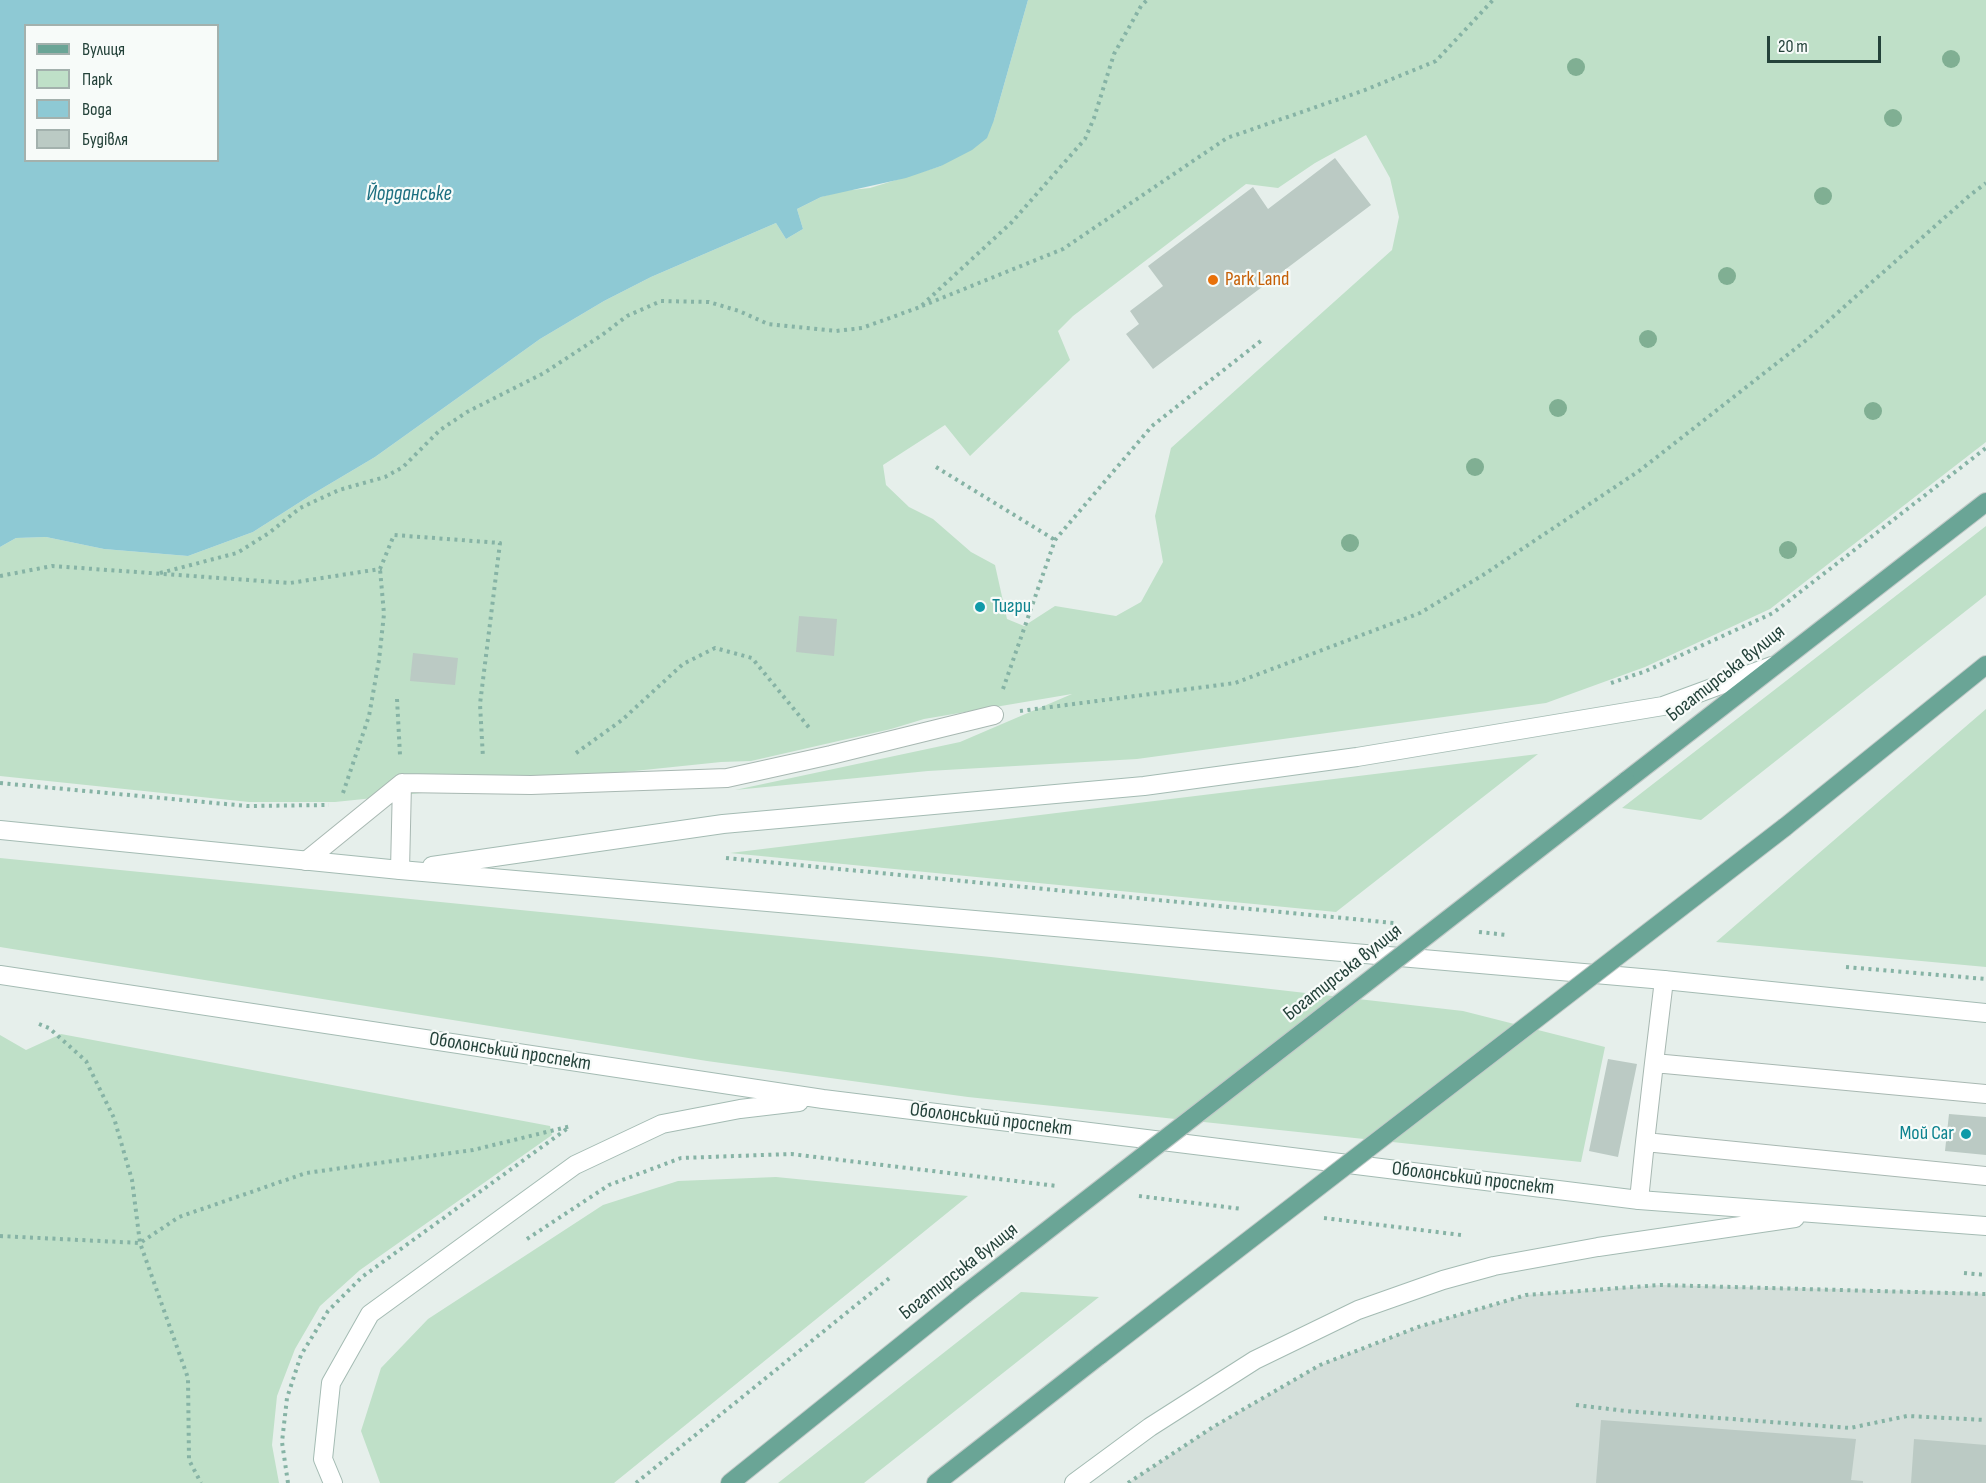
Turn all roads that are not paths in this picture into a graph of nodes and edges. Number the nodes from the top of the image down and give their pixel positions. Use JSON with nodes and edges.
{"nodes":[{"id":1,"x":1986,"y":502,"type":"edge"},
{"id":2,"x":1774,"y":665,"type":"junction"},
{"id":3,"x":1986,"y":665,"type":"edge"},
{"id":4,"x":994,"y":715,"type":"road end"},
{"id":5,"x":402,"y":783,"type":"junction"},
{"id":6,"x":0,"y":830,"type":"edge"},
{"id":7,"x":306,"y":861,"type":"junction"},
{"id":8,"x":400,"y":870,"type":"junction"},
{"id":9,"x":0,"y":975,"type":"edge"},
{"id":10,"x":1664,"y":980,"type":"junction"},
{"id":11,"x":1986,"y":1013,"type":"edge"},
{"id":12,"x":1654,"y":1063,"type":"junction"},
{"id":13,"x":1986,"y":1094,"type":"edge"},
{"id":14,"x":823,"y":1099,"type":"junction"},
{"id":15,"x":1645,"y":1142,"type":"junction"},
{"id":16,"x":1986,"y":1176,"type":"edge"},
{"id":17,"x":1639,"y":1200,"type":"junction"},
{"id":18,"x":1829,"y":1213,"type":"junction"},
{"id":19,"x":1986,"y":1226,"type":"edge"},
{"id":20,"x":333,"y":1483,"type":"edge"},
{"id":21,"x":730,"y":1483,"type":"edge"},
{"id":22,"x":936,"y":1483,"type":"edge"},
{"id":23,"x":1074,"y":1483,"type":"edge"}],
"edges":[{"from":1,"to":2,"type":"main road","name":"Богатирська вулиця"},
{"from":2,"to":8,"type":"main road"},
{"from":2,"to":21,"type":"main road","name":"Богатирська вулиця","bridge":true},
{"from":3,"to":22,"type":"main road","bridge":true},
{"from":4,"to":5,"type":"main road"},
{"from":5,"to":7,"type":"main road"},
{"from":5,"to":8,"type":"main road"},
{"from":6,"to":7,"type":"main road"},
{"from":7,"to":8,"type":"main road"},
{"from":8,"to":10,"type":"main road"},
{"from":9,"to":14,"type":"main road","name":"Оболонський проспект"},
{"from":10,"to":11,"type":"main road"},
{"from":10,"to":12,"type":"main road"},
{"from":12,"to":13,"type":"main road"},
{"from":12,"to":15,"type":"main road"},
{"from":14,"to":17,"type":"main road","name":"Оболонський проспект"},
{"from":14,"to":20,"type":"main road"},
{"from":15,"to":16,"type":"main road"},
{"from":15,"to":17,"type":"main road"},
{"from":17,"to":18,"type":"main road","name":"Оболонський проспект"},
{"from":18,"to":19,"type":"main road","name":"Оболонський проспект"},
{"from":18,"to":23,"type":"main road"}]}
